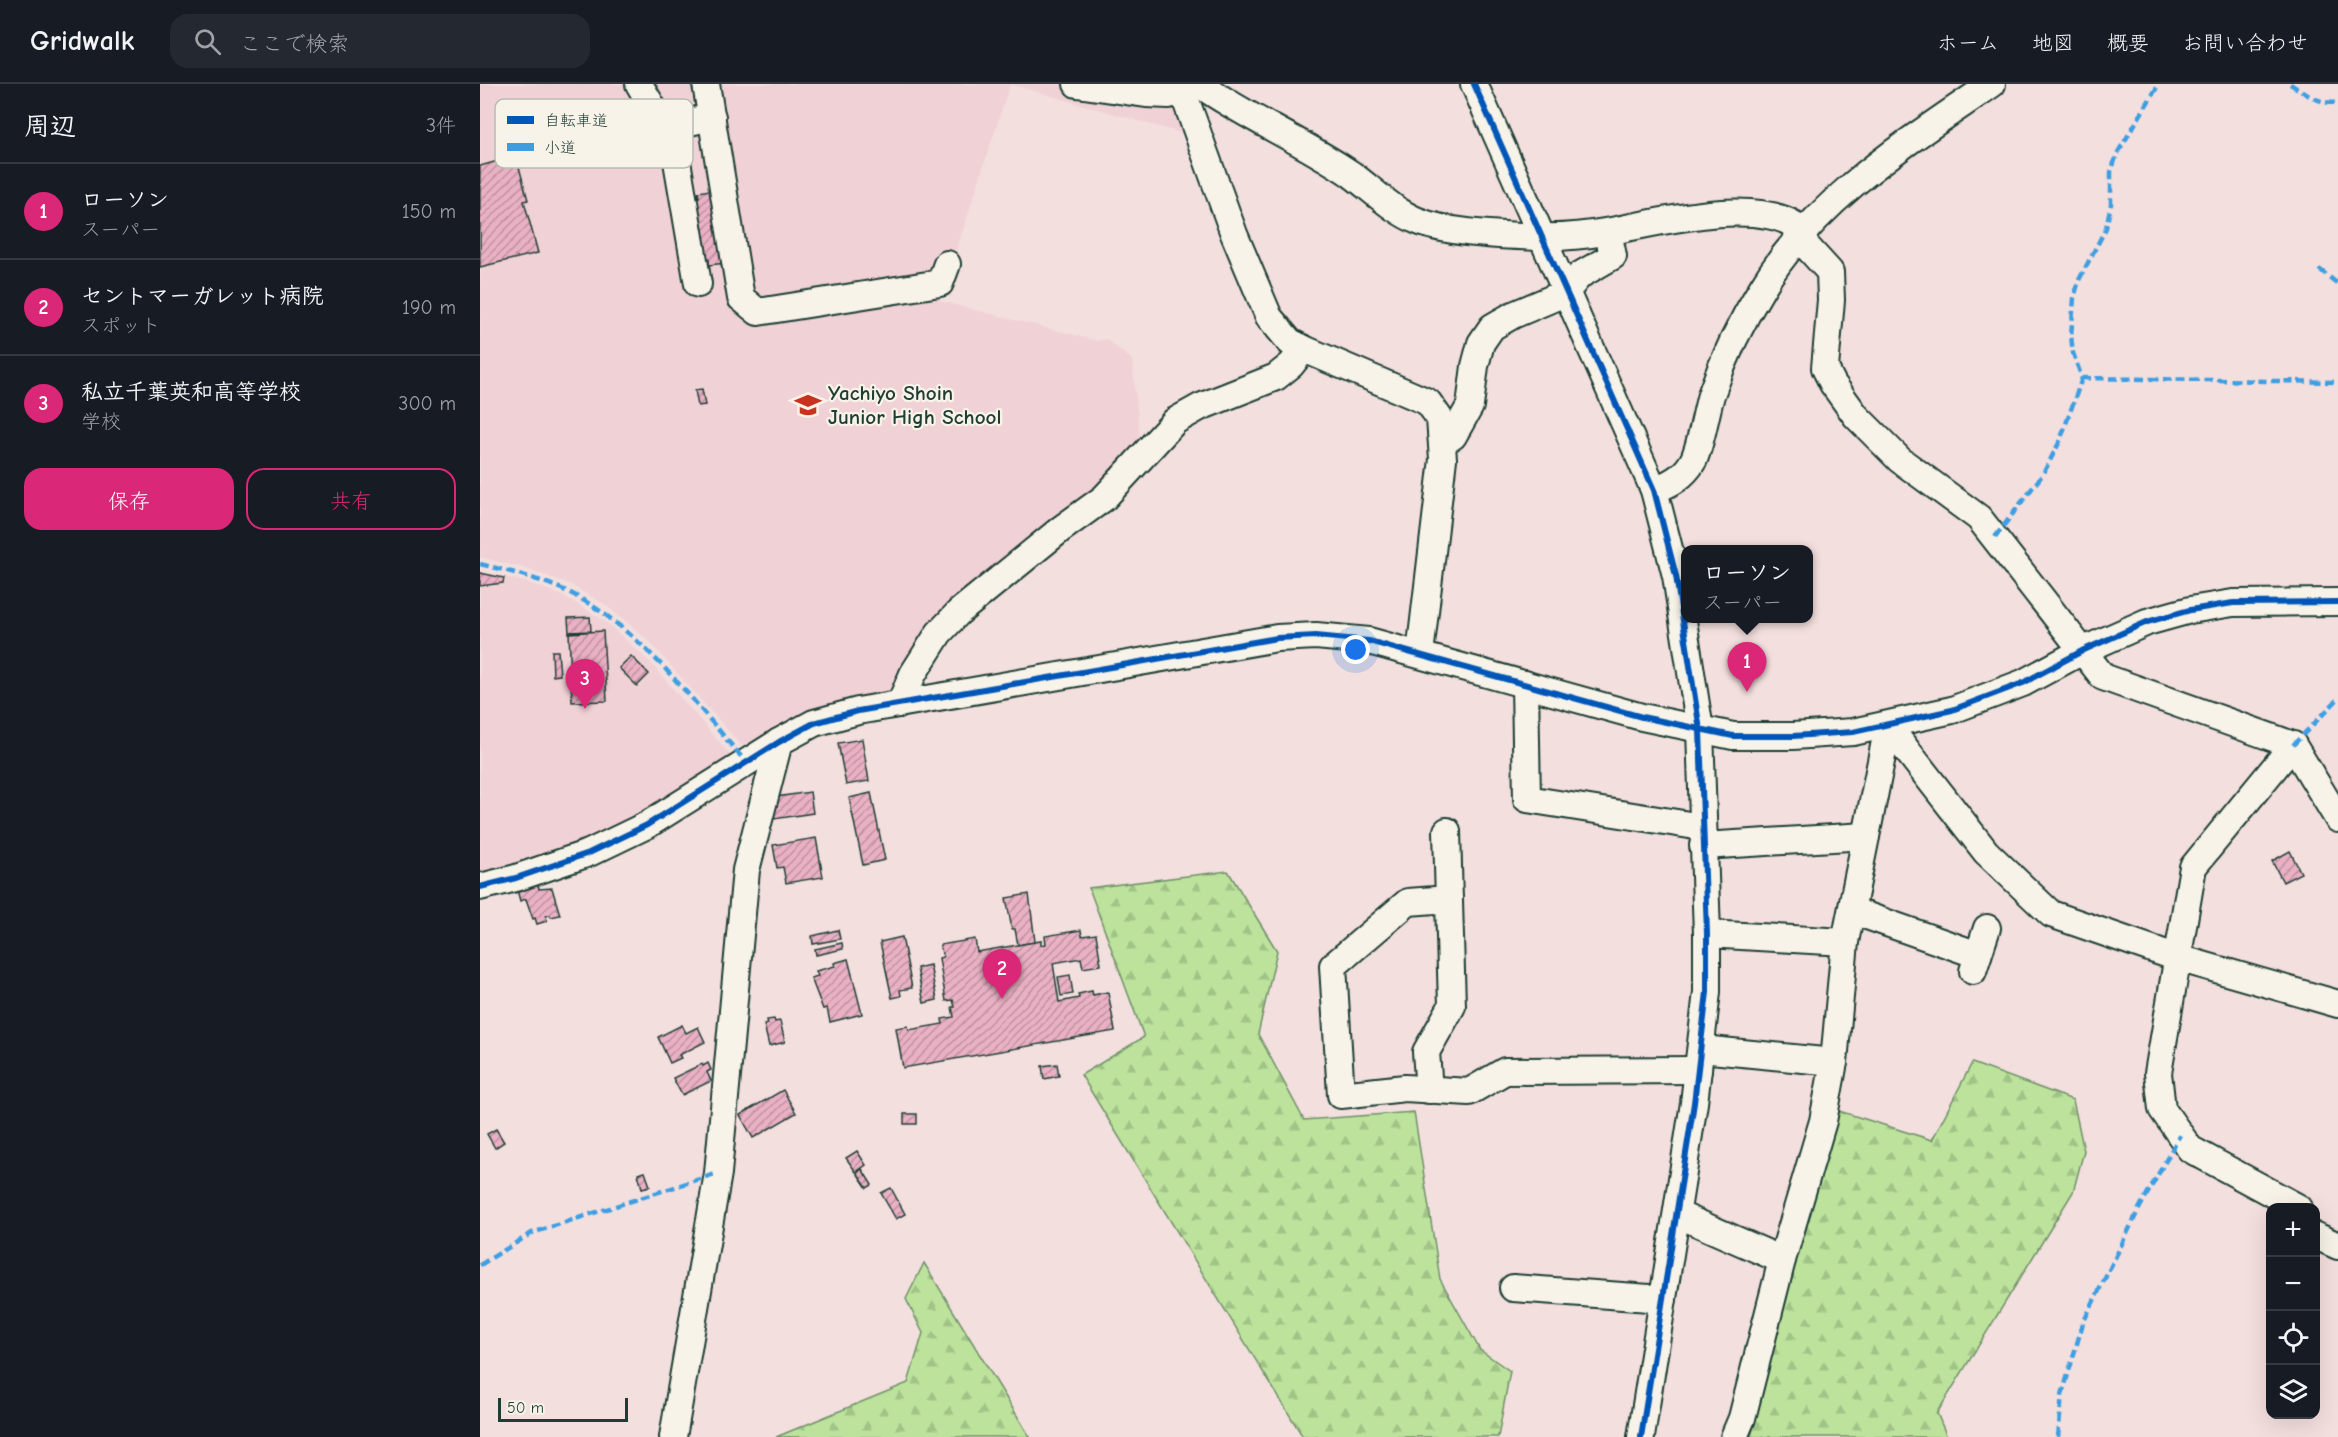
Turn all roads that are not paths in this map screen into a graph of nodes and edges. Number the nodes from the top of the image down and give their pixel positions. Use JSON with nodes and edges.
{"nodes":[{"id":1,"x":639,"y":84,"type":"edge"},
{"id":2,"x":706,"y":84,"type":"edge"},
{"id":3,"x":1077,"y":84,"type":"edge"},
{"id":4,"x":1199,"y":84,"type":"edge"},
{"id":5,"x":1474,"y":84,"type":"edge"},
{"id":6,"x":1992,"y":84,"type":"edge"},
{"id":7,"x":1161,"y":89,"type":"edge"},
{"id":8,"x":648,"y":99,"type":"edge"},
{"id":9,"x":712,"y":117,"type":"junction"},
{"id":10,"x":693,"y":120,"type":"edge"},
{"id":11,"x":673,"y":168,"type":"edge"},
{"id":12,"x":1608,"y":231,"type":"junction"},
{"id":13,"x":1802,"y":235,"type":"junction"},
{"id":14,"x":1541,"y":237,"type":"junction"},
{"id":15,"x":946,"y":264,"type":"dead end"},
{"id":16,"x":698,"y":284,"type":"dead end"},
{"id":17,"x":1565,"y":293,"type":"junction"},
{"id":18,"x":1304,"y":349,"type":"junction"},
{"id":19,"x":1443,"y":442,"type":"junction"},
{"id":20,"x":1654,"y":490,"type":"junction"},
{"id":21,"x":2338,"y":602,"type":"edge"},
{"id":22,"x":1681,"y":608,"type":"edge"},
{"id":23,"x":1683,"y":623,"type":"edge"},
{"id":24,"x":2084,"y":650,"type":"junction"},
{"id":25,"x":1420,"y":654,"type":"junction"},
{"id":26,"x":1525,"y":684,"type":"junction"},
{"id":27,"x":900,"y":704,"type":"junction"},
{"id":28,"x":1888,"y":726,"type":"junction"},
{"id":29,"x":1700,"y":730,"type":"junction"},
{"id":30,"x":779,"y":742,"type":"junction"},
{"id":31,"x":2293,"y":745,"type":"junction"},
{"id":32,"x":2338,"y":819,"type":"edge"},
{"id":33,"x":1447,"y":831,"type":"dead end"},
{"id":34,"x":1703,"y":836,"type":"junction"},
{"id":35,"x":1866,"y":836,"type":"junction"},
{"id":36,"x":480,"y":887,"type":"edge"},
{"id":37,"x":1449,"y":900,"type":"junction"},
{"id":38,"x":1853,"y":911,"type":"junction"},
{"id":39,"x":1987,"y":928,"type":"dead end"},
{"id":40,"x":1707,"y":934,"type":"junction"},
{"id":41,"x":1845,"y":942,"type":"junction"},
{"id":42,"x":2178,"y":958,"type":"junction"},
{"id":43,"x":2338,"y":1004,"type":"edge"},
{"id":44,"x":1700,"y":1060,"type":"junction"},
{"id":45,"x":1834,"y":1062,"type":"junction"},
{"id":46,"x":1429,"y":1090,"type":"junction"},
{"id":47,"x":2290,"y":1203,"type":"edge"},
{"id":48,"x":1677,"y":1214,"type":"junction"},
{"id":49,"x":2320,"y":1238,"type":"edge"},
{"id":50,"x":2338,"y":1245,"type":"edge"},
{"id":51,"x":1782,"y":1260,"type":"junction"},
{"id":52,"x":1514,"y":1288,"type":"dead end"},
{"id":53,"x":1663,"y":1299,"type":"junction"},
{"id":54,"x":673,"y":1437,"type":"edge"},
{"id":55,"x":1641,"y":1437,"type":"edge"},
{"id":56,"x":1734,"y":1437,"type":"edge"}],
"edges":[{"from":1,"to":8,"type":"street"},
{"from":2,"to":9,"type":"street"},
{"from":3,"to":7,"type":"street"},
{"from":4,"to":14,"type":"street"},
{"from":5,"to":14,"type":"street"},
{"from":6,"to":13,"type":"street"},
{"from":7,"to":18,"type":"street"},
{"from":9,"to":10,"type":"street"},
{"from":9,"to":15,"type":"street"},
{"from":11,"to":16,"type":"street"},
{"from":12,"to":13,"type":"street"},
{"from":12,"to":14,"type":"street"},
{"from":12,"to":17,"type":"street"},
{"from":13,"to":20,"type":"street"},
{"from":13,"to":24,"type":"street"},
{"from":14,"to":17,"type":"street"},
{"from":17,"to":19,"type":"street"},
{"from":17,"to":20,"type":"street"},
{"from":18,"to":19,"type":"street"},
{"from":18,"to":27,"type":"street"},
{"from":19,"to":25,"type":"street"},
{"from":20,"to":22,"type":"street"},
{"from":21,"to":24,"type":"street"},
{"from":23,"to":29,"type":"street"},
{"from":24,"to":28,"type":"street"},
{"from":24,"to":31,"type":"street"},
{"from":25,"to":26,"type":"street"},
{"from":25,"to":27,"type":"street"},
{"from":26,"to":29,"type":"street"},
{"from":26,"to":34,"type":"street"},
{"from":27,"to":30,"type":"street"},
{"from":28,"to":29,"type":"street"},
{"from":28,"to":35,"type":"street"},
{"from":28,"to":42,"type":"street"},
{"from":29,"to":34,"type":"street"},
{"from":30,"to":36,"type":"street"},
{"from":30,"to":54,"type":"street"},
{"from":31,"to":32,"type":"street"},
{"from":31,"to":42,"type":"street"},
{"from":33,"to":37,"type":"street"},
{"from":34,"to":35,"type":"street"},
{"from":34,"to":40,"type":"street"},
{"from":35,"to":38,"type":"street"},
{"from":37,"to":46,"type":"street"},
{"from":37,"to":46,"type":"street"},
{"from":38,"to":39,"type":"street"},
{"from":38,"to":41,"type":"street"},
{"from":40,"to":41,"type":"street"},
{"from":40,"to":44,"type":"street"},
{"from":41,"to":45,"type":"street"},
{"from":42,"to":43,"type":"street"},
{"from":42,"to":47,"type":"street"},
{"from":44,"to":45,"type":"street"},
{"from":44,"to":46,"type":"street"},
{"from":44,"to":48,"type":"street"},
{"from":45,"to":51,"type":"street"},
{"from":48,"to":51,"type":"street"},
{"from":48,"to":53,"type":"street"},
{"from":49,"to":50,"type":"street"},
{"from":51,"to":56,"type":"street"},
{"from":52,"to":53,"type":"street"},
{"from":53,"to":55,"type":"street"}]}
